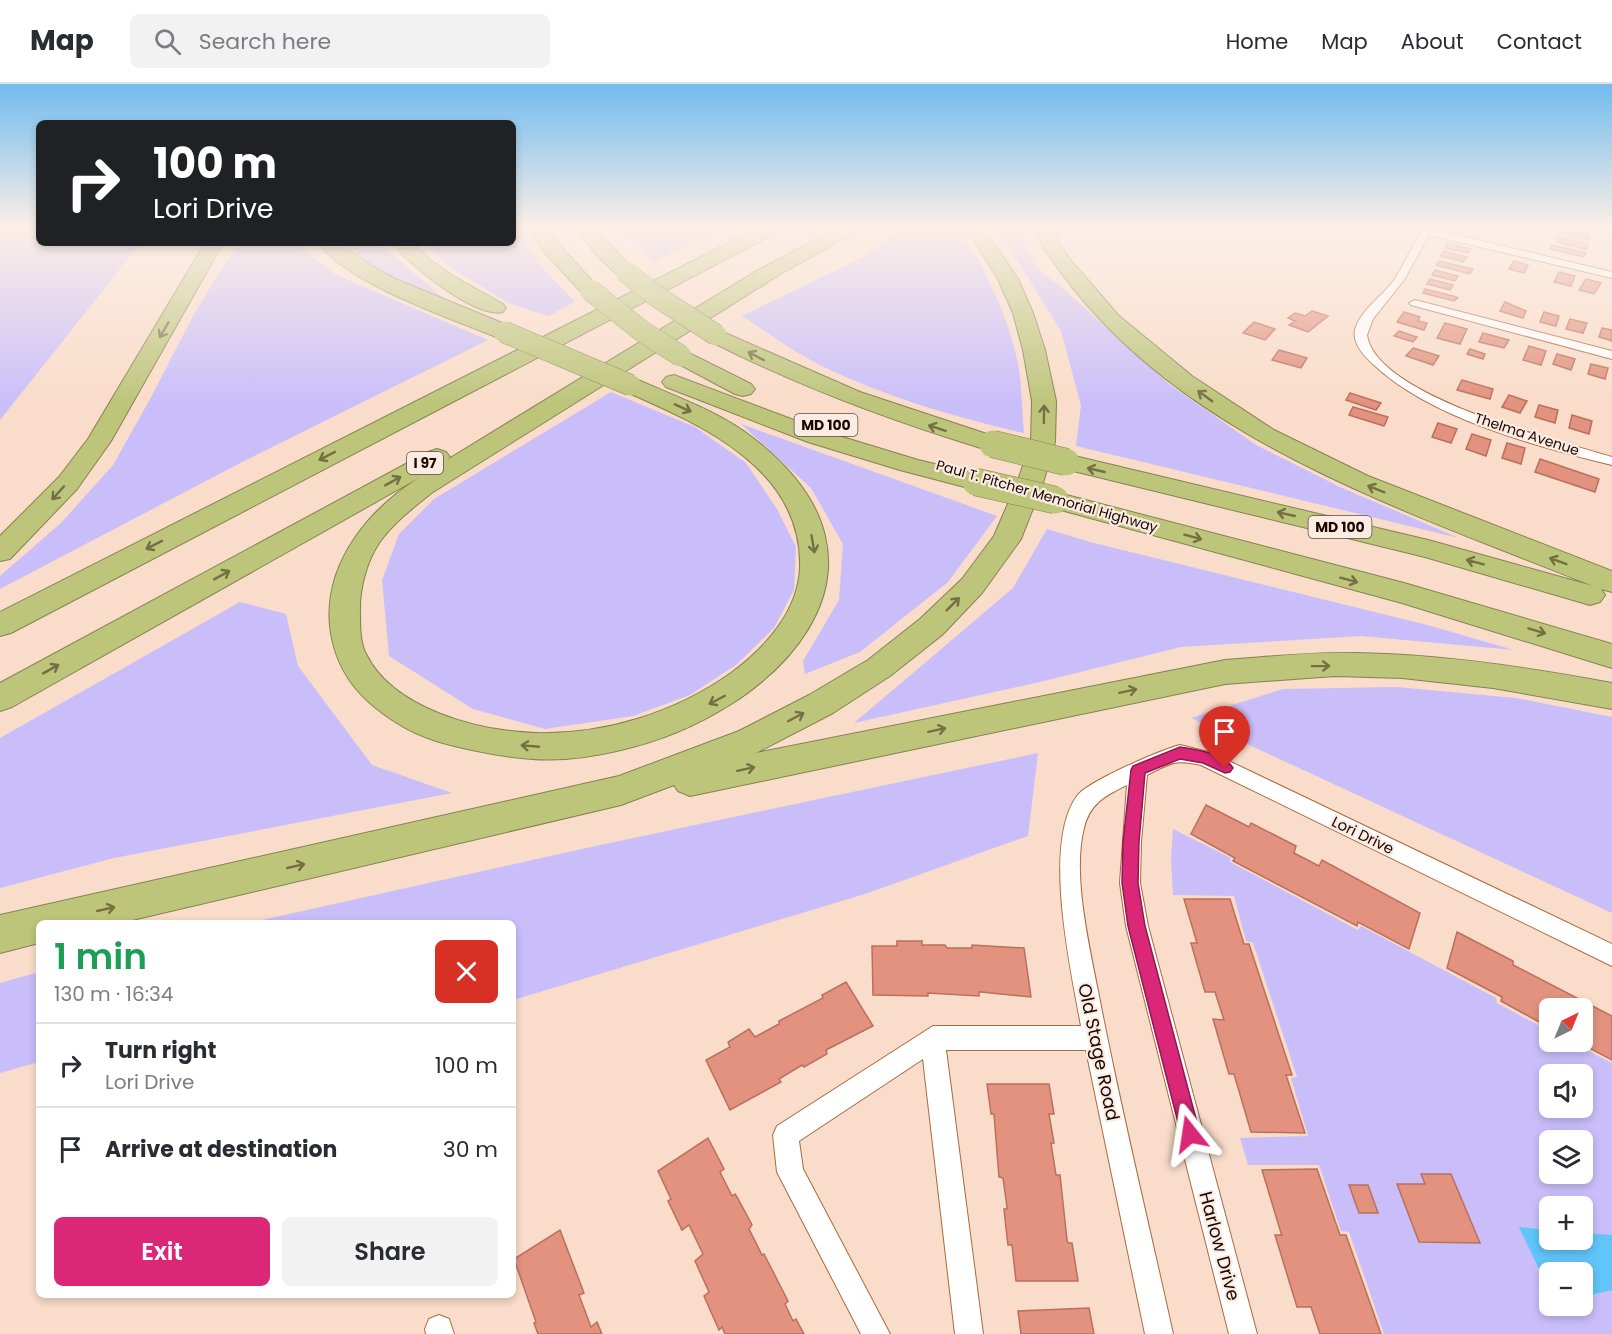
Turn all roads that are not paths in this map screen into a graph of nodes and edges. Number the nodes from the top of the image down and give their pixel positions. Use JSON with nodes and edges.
{"nodes":[{"id":1,"x":189,"y":286,"type":"edge"},
{"id":2,"x":405,"y":286,"type":"edge"},
{"id":3,"x":455,"y":286,"type":"edge"},
{"id":4,"x":587,"y":286,"type":"edge"},
{"id":5,"x":644,"y":286,"type":"edge"},
{"id":6,"x":645,"y":286,"type":"edge"},
{"id":7,"x":658,"y":286,"type":"edge"},
{"id":8,"x":743,"y":286,"type":"edge"},
{"id":9,"x":747,"y":286,"type":"edge"},
{"id":10,"x":1011,"y":286,"type":"edge"},
{"id":11,"x":1083,"y":286,"type":"edge"},
{"id":12,"x":1394,"y":286,"type":"edge"},
{"id":13,"x":1415,"y":303,"type":"dead end"},
{"id":14,"x":514,"y":327,"type":"junction"},
{"id":15,"x":1612,"y":355,"type":"edge"},
{"id":16,"x":640,"y":378,"type":"junction"},
{"id":17,"x":420,"y":409,"type":"junction"},
{"id":18,"x":1612,"y":460,"type":"edge"},
{"id":19,"x":978,"y":480,"type":"junction"},
{"id":20,"x":0,"y":552,"type":"edge"},
{"id":21,"x":1612,"y":582,"type":"edge"},
{"id":22,"x":1612,"y":601,"type":"edge"},
{"id":23,"x":0,"y":625,"type":"edge"},
{"id":24,"x":1612,"y":656,"type":"edge"},
{"id":25,"x":1612,"y":696,"type":"edge"},
{"id":26,"x":0,"y":698,"type":"edge"},
{"id":27,"x":1138,"y":770,"type":"junction"},
{"id":28,"x":1111,"y":784,"type":"joint"},
{"id":29,"x":483,"y":824,"type":"junction"},
{"id":30,"x":58,"y":920,"type":"edge"},
{"id":31,"x":36,"y":926,"type":"edge"},
{"id":32,"x":0,"y":934,"type":"edge"},
{"id":33,"x":1612,"y":956,"type":"edge"},
{"id":34,"x":933,"y":1038,"type":"junction"},
{"id":35,"x":1095,"y":1038,"type":"junction"},
{"id":36,"x":876,"y":1334,"type":"edge"},
{"id":37,"x":969,"y":1334,"type":"edge"},
{"id":38,"x":1159,"y":1334,"type":"edge"},
{"id":39,"x":1243,"y":1334,"type":"edge"}],
"edges":[{"from":1,"to":20,"type":"highway","one_way":true},
{"from":2,"to":14,"type":"highway"},
{"from":3,"to":14,"type":"highway"},
{"from":4,"to":19,"type":"highway","name":"Paul T. Pitcher Memorial Highway","number":"MD 100","bridge":true},
{"from":5,"to":17,"type":"highway"},
{"from":22,"to":6,"type":"highway","number":"MD 100","one_way":true,"bridge":true},
{"from":7,"to":17,"type":"highway"},
{"from":26,"to":8,"type":"highway","number":"I 97","one_way":true},
{"from":16,"to":9,"type":"highway","one_way":true},
{"from":29,"to":10,"type":"highway","one_way":true},
{"from":21,"to":11,"type":"highway","one_way":true},
{"from":12,"to":18,"type":"street","name":"Thelma Avenue"},
{"from":13,"to":15,"type":"street"},
{"from":14,"to":16,"type":"highway","bridge":true},
{"from":16,"to":19,"type":"highway"},
{"from":17,"to":23,"type":"highway","one_way":true},
{"from":19,"to":24,"type":"highway","name":"Paul T. Pitcher Memorial Highway","one_way":true,"bridge":true},
{"from":29,"to":25,"type":"highway","one_way":true},
{"from":27,"to":28,"type":"street","name":"Lori Drive"},
{"from":27,"to":33,"type":"street","name":"Lori Drive"},
{"from":27,"to":39,"type":"street","name":"Harlow Drive"},
{"from":28,"to":35,"type":"street","name":"Old Stage Road"},
{"from":30,"to":29,"type":"highway","one_way":true},
{"from":31,"to":32,"type":"highway"},
{"from":34,"to":35,"type":"street"},
{"from":34,"to":36,"type":"street"},
{"from":34,"to":37,"type":"street"},
{"from":35,"to":38,"type":"street","name":"Old Stage Road"}]}
